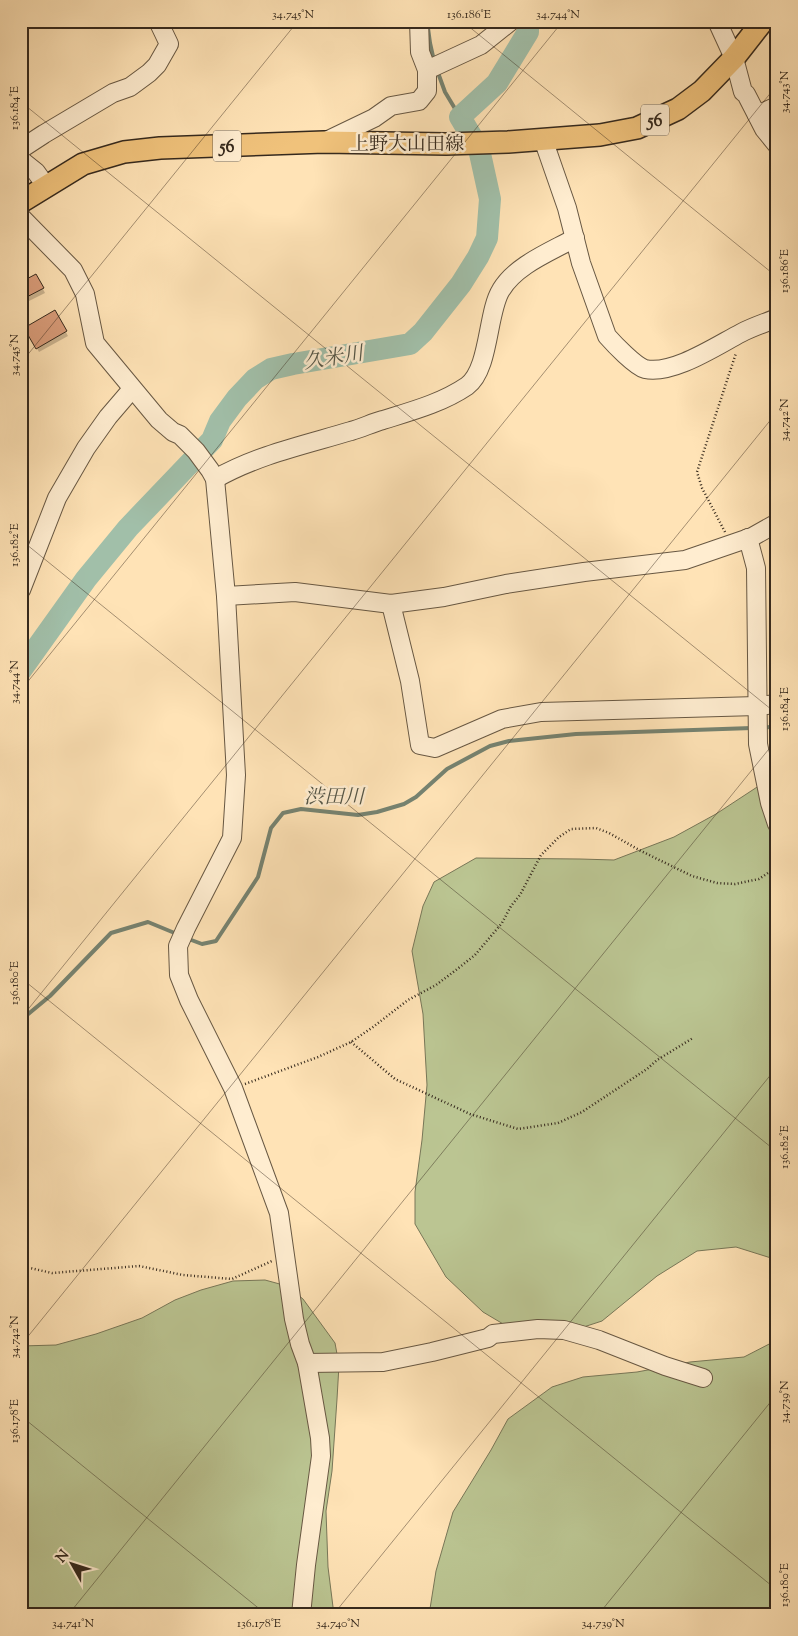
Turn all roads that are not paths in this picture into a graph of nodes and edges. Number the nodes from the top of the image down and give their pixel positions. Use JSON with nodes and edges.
{"nodes":[{"id":1,"x":158,"y":21,"type":"edge"},
{"id":2,"x":419,"y":21,"type":"edge"},
{"id":3,"x":510,"y":21,"type":"edge"},
{"id":4,"x":717,"y":21,"type":"edge"},
{"id":5,"x":763,"y":21,"type":"edge"},
{"id":6,"x":734,"y":58,"type":"junction"},
{"id":7,"x":427,"y":70,"type":"junction"},
{"id":8,"x":777,"y":106,"type":"edge"},
{"id":9,"x":757,"y":115,"type":"junction"},
{"id":10,"x":543,"y":139,"type":"junction"},
{"id":11,"x":324,"y":142,"type":"junction"},
{"id":12,"x":777,"y":145,"type":"edge"},
{"id":13,"x":21,"y":150,"type":"edge"},
{"id":14,"x":21,"y":160,"type":"edge"},
{"id":15,"x":46,"y":186,"type":"junction"},
{"id":16,"x":21,"y":202,"type":"edge"},
{"id":17,"x":21,"y":217,"type":"edge"},
{"id":18,"x":575,"y":238,"type":"junction"},
{"id":19,"x":777,"y":318,"type":"edge"},
{"id":20,"x":132,"y":388,"type":"junction"},
{"id":21,"x":212,"y":474,"type":"junction"},
{"id":22,"x":777,"y":523,"type":"edge"},
{"id":23,"x":748,"y":538,"type":"junction"},
{"id":24,"x":21,"y":590,"type":"edge"},
{"id":25,"x":226,"y":596,"type":"junction"},
{"id":26,"x":391,"y":604,"type":"junction"},
{"id":27,"x":777,"y":704,"type":"edge"},
{"id":28,"x":757,"y":710,"type":"junction"},
{"id":29,"x":777,"y":824,"type":"edge"},
{"id":30,"x":307,"y":1363,"type":"junction"},
{"id":31,"x":703,"y":1378,"type":"dead end"},
{"id":32,"x":301,"y":1615,"type":"edge"}],
"edges":[{"from":1,"to":13,"type":"street"},
{"from":2,"to":7,"type":"street"},
{"from":3,"to":7,"type":"street"},
{"from":4,"to":6,"type":"street"},
{"from":5,"to":6,"type":"main road","name":"上野大山田線","number":"56"},
{"from":6,"to":9,"type":"street"},
{"from":6,"to":10,"type":"main road","name":"上野大山田線","number":"56"},
{"from":7,"to":11,"type":"street"},
{"from":8,"to":9,"type":"street"},
{"from":9,"to":12,"type":"street"},
{"from":10,"to":11,"type":"main road","name":"上野大山田線","number":"56"},
{"from":10,"to":18,"type":"street"},
{"from":11,"to":15,"type":"main road","name":"上野大山田線","number":"56"},
{"from":14,"to":15,"type":"street"},
{"from":15,"to":16,"type":"main road","name":"上野大山田線","number":"56"},
{"from":17,"to":20,"type":"street"},
{"from":18,"to":19,"type":"street"},
{"from":18,"to":21,"type":"street"},
{"from":20,"to":21,"type":"street"},
{"from":20,"to":24,"type":"street"},
{"from":21,"to":25,"type":"street"},
{"from":22,"to":23,"type":"street"},
{"from":23,"to":26,"type":"street"},
{"from":23,"to":28,"type":"street"},
{"from":25,"to":26,"type":"street"},
{"from":25,"to":30,"type":"street"},
{"from":26,"to":28,"type":"street"},
{"from":27,"to":28,"type":"street"},
{"from":28,"to":29,"type":"street"},
{"from":30,"to":31,"type":"street"},
{"from":30,"to":32,"type":"street"}]}
